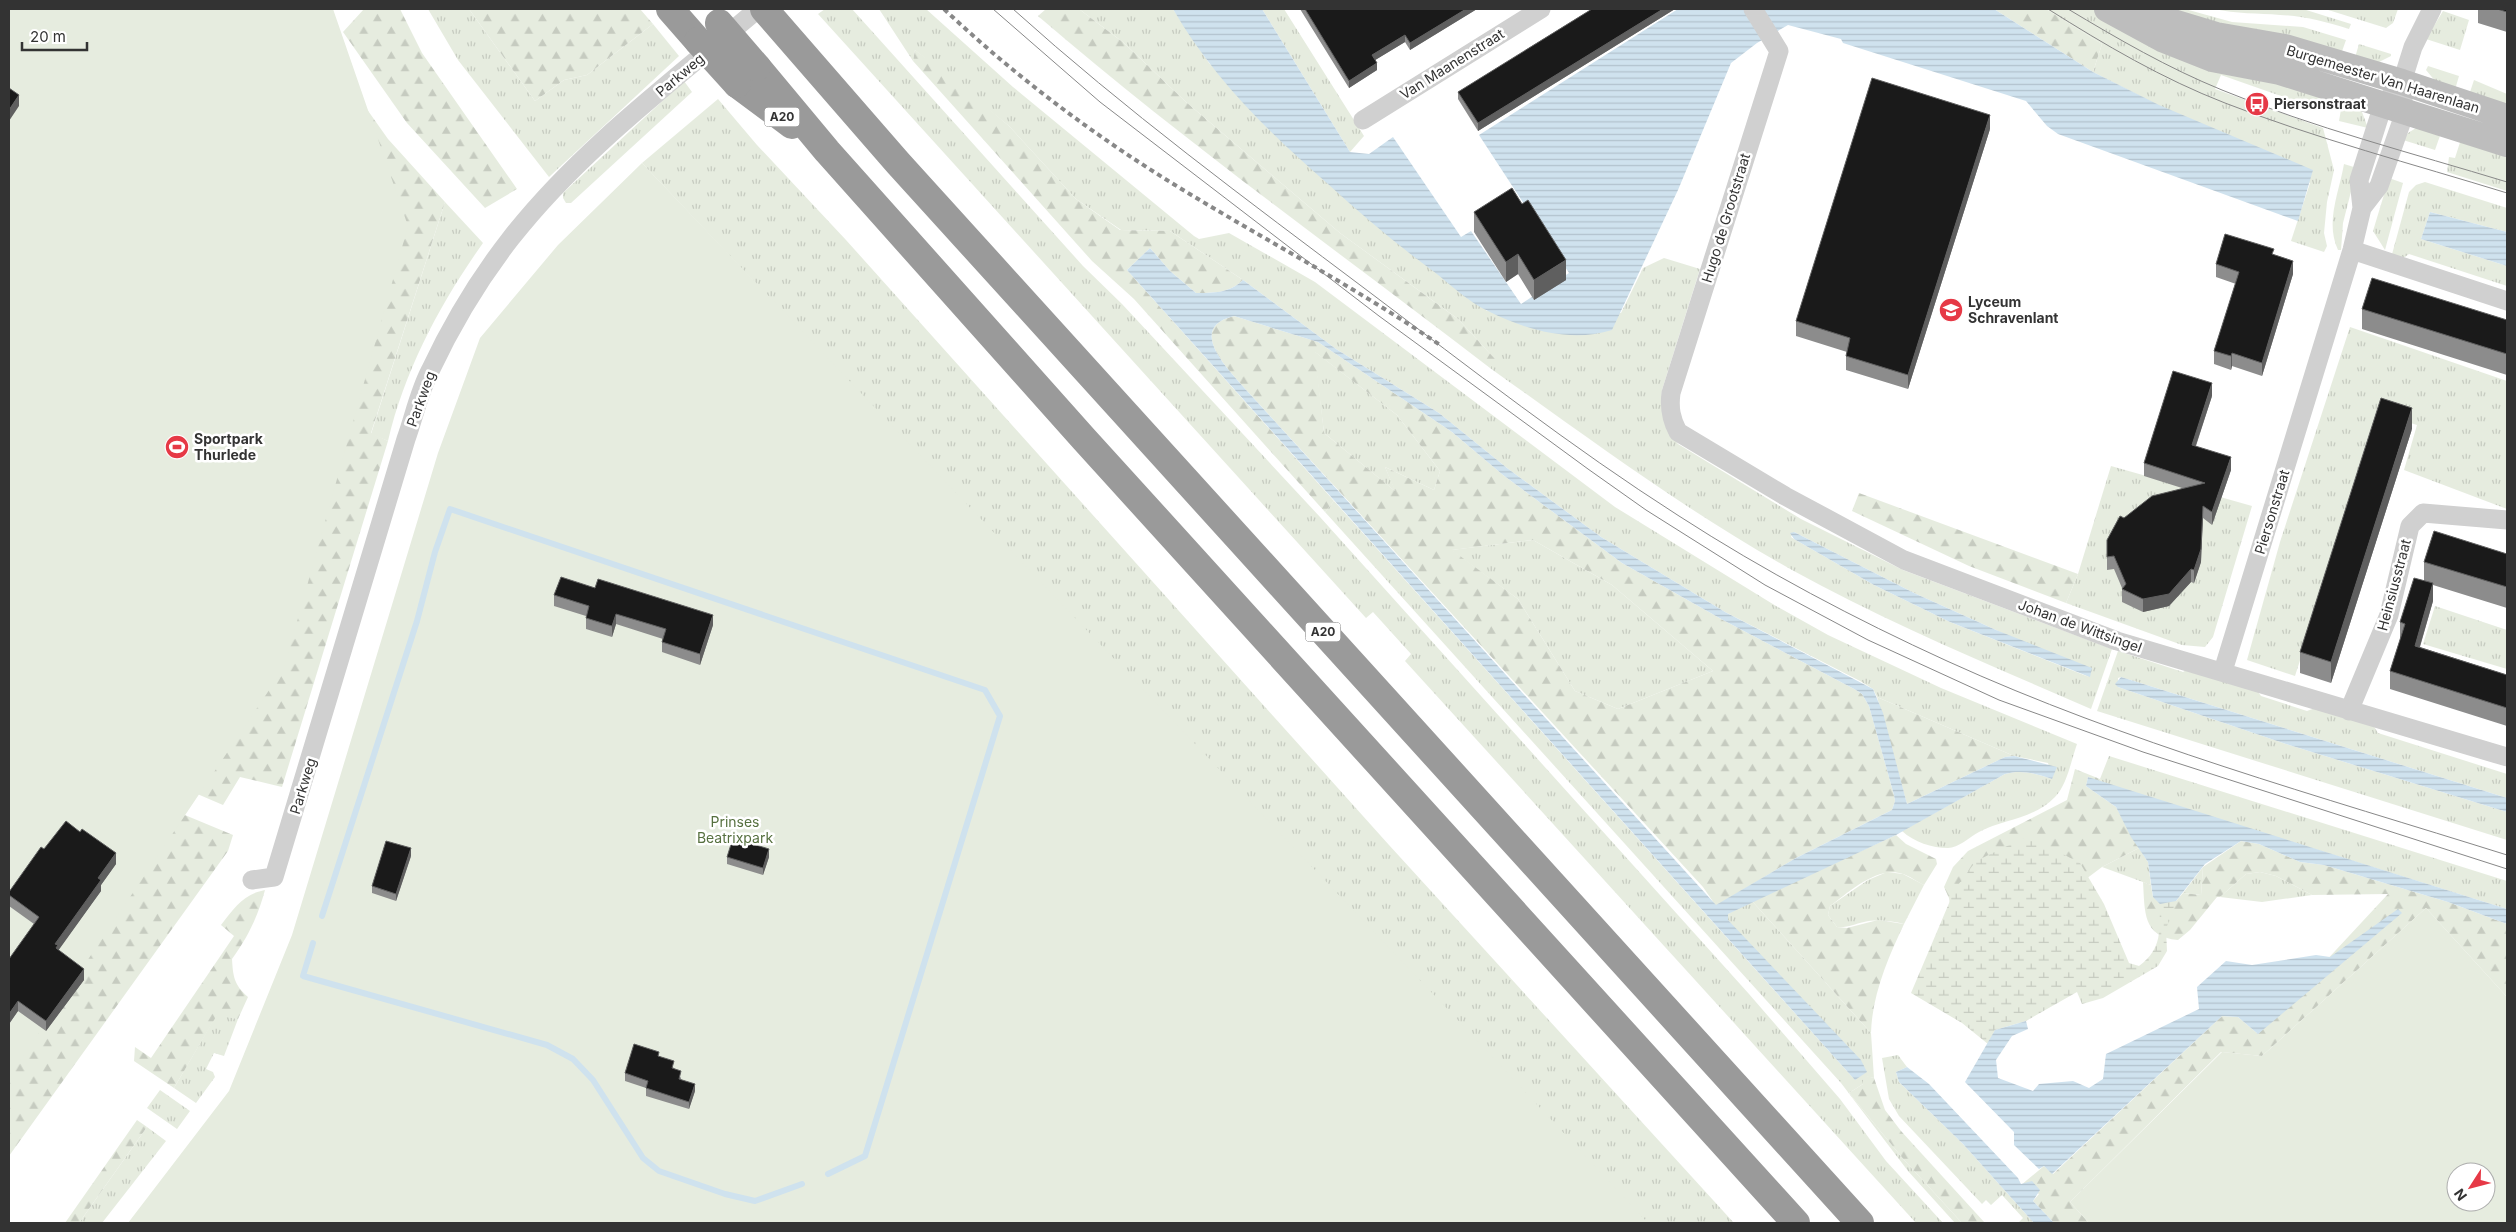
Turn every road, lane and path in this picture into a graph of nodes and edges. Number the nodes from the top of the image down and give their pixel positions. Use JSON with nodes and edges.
{"nodes":[{"id":1,"x":670,"y":9,"type":"edge"},
{"id":2,"x":758,"y":9,"type":"edge"},
{"id":3,"x":764,"y":9,"type":"edge"},
{"id":4,"x":1541,"y":9,"type":"edge"},
{"id":5,"x":1753,"y":9,"type":"edge"},
{"id":6,"x":2107,"y":9,"type":"edge"},
{"id":7,"x":2144,"y":9,"type":"edge"},
{"id":8,"x":2432,"y":9,"type":"edge"},
{"id":9,"x":713,"y":16,"type":"edge"},
{"id":10,"x":747,"y":76,"type":"junction"},
{"id":11,"x":2402,"y":82,"type":"junction"},
{"id":12,"x":2394,"y":108,"type":"junction"},
{"id":13,"x":2507,"y":117,"type":"edge"},
{"id":14,"x":1363,"y":120,"type":"dead end"},
{"id":15,"x":2507,"y":144,"type":"edge"},
{"id":16,"x":2352,"y":250,"type":"junction"},
{"id":17,"x":2507,"y":301,"type":"edge"},
{"id":18,"x":1678,"y":432,"type":"joint"},
{"id":19,"x":2507,"y":520,"type":"edge"},
{"id":20,"x":2223,"y":672,"type":"junction"},
{"id":21,"x":2349,"y":711,"type":"junction"},
{"id":22,"x":2507,"y":757,"type":"edge"},
{"id":23,"x":252,"y":880,"type":"dead end"},
{"id":24,"x":1796,"y":1223,"type":"edge"},
{"id":25,"x":1860,"y":1223,"type":"edge"}],
"edges":[{"from":1,"to":10,"type":"highway","number":"A20","bridge":true},
{"from":2,"to":23,"type":"street","name":"Parkweg"},
{"from":3,"to":25,"type":"highway","number":"A20"},
{"from":4,"to":14,"type":"street","name":"Van Maanenstraat"},
{"from":5,"to":18,"type":"street","name":"Hugo de Grootstraat"},
{"from":6,"to":12,"type":"main road","name":"Burgemeester Van Haarenlaan"},
{"from":7,"to":11,"type":"main road","name":"Burgemeester Van Haarenlaan"},
{"from":8,"to":11,"type":"street","name":"Piersonstraat"},
{"from":9,"to":10,"type":"highway","number":"A20","bridge":true},
{"from":10,"to":24,"type":"highway","number":"A20"},
{"from":11,"to":12,"type":"street","name":"Piersonstraat"},
{"from":11,"to":13,"type":"main road","name":"Burgemeester Van Haarenlaan"},
{"from":12,"to":15,"type":"main road","name":"Burgemeester Van Haarenlaan"},
{"from":12,"to":16,"type":"street","name":"Piersonstraat"},
{"from":16,"to":17,"type":"street"},
{"from":16,"to":20,"type":"street","name":"Piersonstraat"},
{"from":18,"to":20,"type":"street","name":"Johan de Wittsingel"},
{"from":19,"to":21,"type":"street","name":"Heinsiusstraat"},
{"from":20,"to":21,"type":"street","name":"Johan de Wittsingel"},
{"from":21,"to":22,"type":"street","name":"Johan de Wittsingel"}]}
